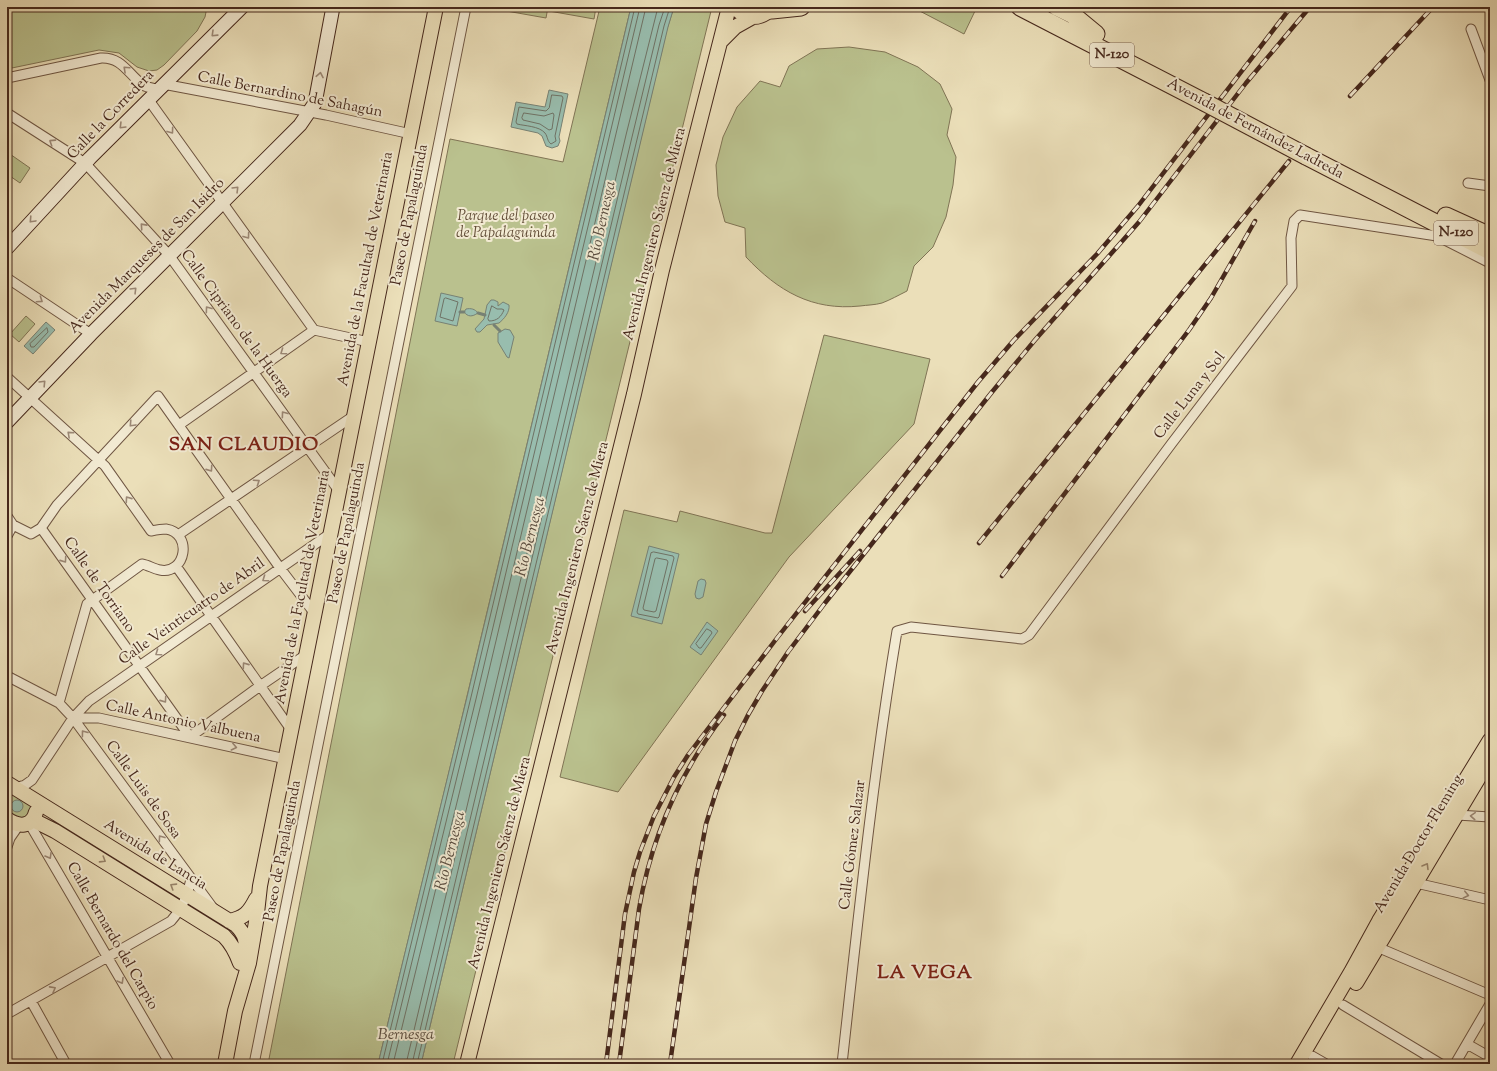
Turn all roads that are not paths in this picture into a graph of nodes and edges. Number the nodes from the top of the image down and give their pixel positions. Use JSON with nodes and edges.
{"nodes":[{"id":1,"x":242,"y":7,"type":"edge"},
{"id":2,"x":333,"y":7,"type":"edge"},
{"id":3,"x":425,"y":7,"type":"edge"},
{"id":4,"x":436,"y":7,"type":"edge"},
{"id":5,"x":466,"y":7,"type":"edge"},
{"id":6,"x":729,"y":7,"type":"edge"},
{"id":7,"x":735,"y":7,"type":"edge"},
{"id":8,"x":802,"y":7,"type":"edge"},
{"id":9,"x":1020,"y":7,"type":"edge"},
{"id":10,"x":1043,"y":7,"type":"edge"},
{"id":11,"x":1057,"y":7,"type":"edge"},
{"id":12,"x":773,"y":8,"type":"edge"},
{"id":13,"x":751,"y":18,"type":"junction"},
{"id":14,"x":1471,"y":29,"type":"dead end"},
{"id":15,"x":1096,"y":34,"type":"junction"},
{"id":16,"x":430,"y":35,"type":"junction"},
{"id":17,"x":720,"y":41,"type":"junction"},
{"id":18,"x":7,"y":78,"type":"edge"},
{"id":19,"x":1490,"y":80,"type":"edge"},
{"id":20,"x":161,"y":87,"type":"junction"},
{"id":21,"x":1207,"y":98,"type":"junction"},
{"id":22,"x":148,"y":99,"type":"junction"},
{"id":23,"x":309,"y":112,"type":"junction"},
{"id":24,"x":7,"y":113,"type":"edge"},
{"id":25,"x":410,"y":134,"type":"junction"},
{"id":26,"x":85,"y":163,"type":"junction"},
{"id":27,"x":1468,"y":183,"type":"dead end"},
{"id":28,"x":1490,"y":186,"type":"edge"},
{"id":29,"x":222,"y":203,"type":"junction"},
{"id":30,"x":1423,"y":212,"type":"junction"},
{"id":31,"x":1490,"y":236,"type":"edge"},
{"id":32,"x":1490,"y":243,"type":"edge"},
{"id":33,"x":7,"y":248,"type":"edge"},
{"id":34,"x":1490,"y":251,"type":"edge"},
{"id":35,"x":169,"y":255,"type":"junction"},
{"id":36,"x":1490,"y":258,"type":"edge"},
{"id":37,"x":1490,"y":263,"type":"edge"},
{"id":38,"x":7,"y":278,"type":"edge"},
{"id":39,"x":314,"y":330,"type":"junction"},
{"id":40,"x":91,"y":334,"type":"junction"},
{"id":41,"x":369,"y":342,"type":"junction"},
{"id":42,"x":254,"y":373,"type":"junction"},
{"id":43,"x":7,"y":377,"type":"edge"},
{"id":44,"x":29,"y":397,"type":"junction"},
{"id":45,"x":354,"y":415,"type":"junction"},
{"id":46,"x":7,"y":422,"type":"edge"},
{"id":47,"x":179,"y":426,"type":"junction"},
{"id":48,"x":308,"y":447,"type":"junction"},
{"id":49,"x":99,"y":460,"type":"junction"},
{"id":50,"x":339,"y":491,"type":"junction"},
{"id":51,"x":232,"y":499,"type":"junction"},
{"id":52,"x":7,"y":516,"type":"edge"},
{"id":53,"x":13,"y":525,"type":"junction"},
{"id":54,"x":41,"y":528,"type":"junction"},
{"id":55,"x":331,"y":533,"type":"junction"},
{"id":56,"x":178,"y":535,"type":"junction"},
{"id":57,"x":7,"y":536,"type":"edge"},
{"id":58,"x":176,"y":566,"type":"junction"},
{"id":59,"x":280,"y":568,"type":"junction"},
{"id":60,"x":92,"y":599,"type":"junction"},
{"id":61,"x":315,"y":614,"type":"junction"},
{"id":62,"x":211,"y":616,"type":"junction"},
{"id":63,"x":897,"y":631,"type":"joint"},
{"id":64,"x":307,"y":654,"type":"junction"},
{"id":65,"x":140,"y":666,"type":"junction"},
{"id":66,"x":7,"y":676,"type":"edge"},
{"id":67,"x":260,"y":686,"type":"junction"},
{"id":68,"x":59,"y":703,"type":"junction"},
{"id":69,"x":73,"y":718,"type":"junction"},
{"id":70,"x":292,"y":731,"type":"junction"},
{"id":71,"x":190,"y":737,"type":"junction"},
{"id":72,"x":1490,"y":740,"type":"edge"},
{"id":73,"x":286,"y":759,"type":"junction"},
{"id":74,"x":1490,"y":759,"type":"edge"},
{"id":75,"x":32,"y":780,"type":"junction"},
{"id":76,"x":10,"y":787,"type":"edge"},
{"id":77,"x":32,"y":799,"type":"junction"},
{"id":78,"x":1457,"y":815,"type":"junction"},
{"id":79,"x":1490,"y":817,"type":"edge"},
{"id":80,"x":22,"y":821,"type":"edge"},
{"id":81,"x":7,"y":847,"type":"edge"},
{"id":82,"x":191,"y":879,"type":"junction"},
{"id":83,"x":1412,"y":879,"type":"junction"},
{"id":84,"x":258,"y":893,"type":"junction"},
{"id":85,"x":187,"y":895,"type":"junction"},
{"id":86,"x":1490,"y":900,"type":"edge"},
{"id":87,"x":180,"y":908,"type":"junction"},
{"id":88,"x":223,"y":918,"type":"junction"},
{"id":89,"x":256,"y":922,"type":"junction"},
{"id":90,"x":244,"y":934,"type":"junction"},
{"id":91,"x":224,"y":936,"type":"junction"},
{"id":92,"x":1377,"y":947,"type":"junction"},
{"id":93,"x":108,"y":958,"type":"junction"},
{"id":94,"x":240,"y":963,"type":"junction"},
{"id":95,"x":1352,"y":972,"type":"junction"},
{"id":96,"x":244,"y":981,"type":"junction"},
{"id":97,"x":1490,"y":995,"type":"edge"},
{"id":98,"x":31,"y":1001,"type":"junction"},
{"id":99,"x":1490,"y":1004,"type":"edge"},
{"id":100,"x":1343,"y":1005,"type":"junction"},
{"id":101,"x":235,"y":1011,"type":"junction"},
{"id":102,"x":7,"y":1014,"type":"edge"},
{"id":103,"x":1466,"y":1044,"type":"junction"},
{"id":104,"x":1490,"y":1057,"type":"edge"},
{"id":105,"x":1310,"y":1060,"type":"edge"},
{"id":106,"x":66,"y":1064,"type":"edge"},
{"id":107,"x":170,"y":1064,"type":"edge"},
{"id":108,"x":225,"y":1064,"type":"edge"},
{"id":109,"x":254,"y":1064,"type":"edge"},
{"id":110,"x":467,"y":1064,"type":"edge"},
{"id":111,"x":842,"y":1064,"type":"edge"},
{"id":112,"x":1297,"y":1064,"type":"edge"},
{"id":113,"x":1326,"y":1064,"type":"edge"},
{"id":114,"x":1441,"y":1064,"type":"edge"},
{"id":115,"x":1455,"y":1064,"type":"edge"}],
"edges":[{"from":1,"to":20,"type":"main road","name":"Calle la Corredera","one_way":true},
{"from":23,"to":2,"type":"main road","name":"Avenida Marqueses de San Isidro","one_way":true},
{"from":3,"to":16,"type":"main road","name":"Avenida de la Facultad de Veterinaria"},
{"from":4,"to":16,"type":"main road","name":"Avenida de la Facultad de Veterinaria"},
{"from":5,"to":109,"type":"street","name":"Paseo de Papalaguinda"},
{"from":6,"to":17,"type":"main road","name":"Avenida Ingeniero Sáenz de Miera"},
{"from":7,"to":13,"type":"main road"},
{"from":8,"to":12,"type":"highway"},
{"from":9,"to":21,"type":"highway","name":"Avenida de Fernández Ladreda","number":"N-120"},
{"from":10,"to":15,"type":"highway","name":"Avenida de Fernández Ladreda","number":"N-120"},
{"from":11,"to":15,"type":"highway"},
{"from":12,"to":13,"type":"main road"},
{"from":13,"to":17,"type":"main road"},
{"from":14,"to":19,"type":"street"},
{"from":15,"to":21,"type":"highway","name":"Avenida de Fernández Ladreda","number":"N-120"},
{"from":16,"to":25,"type":"main road","name":"Avenida de la Facultad de Veterinaria"},
{"from":17,"to":110,"type":"main road","name":"Avenida Ingeniero Sáenz de Miera"},
{"from":20,"to":18,"type":"street","name":"Calle Bernardino de Sahagún","one_way":true},
{"from":20,"to":22,"type":"main road","name":"Calle la Corredera"},
{"from":20,"to":23,"type":"street","name":"Calle Bernardino de Sahagún"},
{"from":21,"to":30,"type":"highway","name":"Avenida de Fernández Ladreda","number":"N-120","bridge":true},
{"from":22,"to":26,"type":"main road","name":"Calle la Corredera","one_way":true},
{"from":22,"to":29,"type":"street","one_way":true},
{"from":23,"to":25,"type":"street","name":"Calle Bernardino de Sahagún"},
{"from":29,"to":23,"type":"main road","name":"Avenida Marqueses de San Isidro","one_way":true},
{"from":26,"to":24,"type":"street","name":"Calle Cipriano de la Huerga","one_way":true},
{"from":25,"to":41,"type":"main road","name":"Avenida de la Facultad de Veterinaria"},
{"from":26,"to":33,"type":"main road","name":"Calle la Corredera","one_way":true},
{"from":35,"to":26,"type":"street","name":"Calle Cipriano de la Huerga","one_way":true},
{"from":27,"to":28,"type":"street"},
{"from":29,"to":35,"type":"main road","name":"Avenida Marqueses de San Isidro"},
{"from":29,"to":39,"type":"street","one_way":true},
{"from":30,"to":31,"type":"highway"},
{"from":30,"to":32,"type":"highway","name":"Avenida de Fernández Ladreda","number":"N-120"},
{"from":30,"to":34,"type":"highway","name":"Avenida de Fernández Ladreda","number":"N-120"},
{"from":30,"to":36,"type":"highway"},
{"from":40,"to":35,"type":"main road","name":"Avenida Marqueses de San Isidro","one_way":true},
{"from":42,"to":35,"type":"street","name":"Calle Cipriano de la Huerga","one_way":true},
{"from":37,"to":63,"type":"street","name":"Calle Luna y Sol"},
{"from":38,"to":40,"type":"street","one_way":true},
{"from":39,"to":41,"type":"street"},
{"from":39,"to":42,"type":"street","one_way":true},
{"from":44,"to":40,"type":"main road","name":"Avenida Marqueses de San Isidro","one_way":true},
{"from":41,"to":45,"type":"main road","name":"Avenida de la Facultad de Veterinaria"},
{"from":42,"to":47,"type":"street"},
{"from":48,"to":42,"type":"street","name":"Calle Cipriano de la Huerga","one_way":true},
{"from":43,"to":44,"type":"street"},
{"from":44,"to":46,"type":"main road","name":"Avenida Marqueses de San Isidro"},
{"from":49,"to":44,"type":"street","one_way":true},
{"from":45,"to":48,"type":"street"},
{"from":45,"to":50,"type":"main road","name":"Avenida de la Facultad de Veterinaria"},
{"from":47,"to":49,"type":"street","one_way":true},
{"from":47,"to":51,"type":"street","one_way":true},
{"from":48,"to":50,"type":"street","name":"Calle Cipriano de la Huerga"},
{"from":51,"to":48,"type":"street","one_way":true},
{"from":49,"to":54,"type":"street"},
{"from":56,"to":49,"type":"street","one_way":true},
{"from":50,"to":55,"type":"main road","name":"Avenida de la Facultad de Veterinaria"},
{"from":51,"to":56,"type":"street"},
{"from":51,"to":59,"type":"street"},
{"from":52,"to":53,"type":"street"},
{"from":53,"to":54,"type":"street"},
{"from":53,"to":57,"type":"street"},
{"from":54,"to":60,"type":"street","name":"Calle de Torriano","one_way":true},
{"from":55,"to":59,"type":"street","name":"Calle Veinticuatro de Abril"},
{"from":55,"to":61,"type":"main road","name":"Avenida de la Facultad de Veterinaria"},
{"from":56,"to":58,"type":"street"},
{"from":58,"to":60,"type":"street"},
{"from":58,"to":62,"type":"street"},
{"from":59,"to":61,"type":"street"},
{"from":59,"to":62,"type":"street","name":"Calle Veinticuatro de Abril","one_way":true},
{"from":60,"to":65,"type":"street","name":"Calle de Torriano"},
{"from":60,"to":68,"type":"street"},
{"from":61,"to":64,"type":"main road","name":"Avenida de la Facultad de Veterinaria"},
{"from":62,"to":65,"type":"street","name":"Calle Veinticuatro de Abril","one_way":true},
{"from":67,"to":62,"type":"street","one_way":true},
{"from":63,"to":111,"type":"street","name":"Calle Gómez Salazar"},
{"from":64,"to":67,"type":"street"},
{"from":64,"to":70,"type":"main road","name":"Avenida de la Facultad de Veterinaria"},
{"from":65,"to":69,"type":"street","name":"Calle Veinticuatro de Abril"},
{"from":65,"to":71,"type":"street","name":"Calle de Torriano","one_way":true},
{"from":66,"to":68,"type":"street","name":"Calle Luis de Sosa"},
{"from":67,"to":70,"type":"street"},
{"from":67,"to":71,"type":"street"},
{"from":68,"to":69,"type":"street","name":"Calle Luis de Sosa"},
{"from":69,"to":71,"type":"street","name":"Calle Antonio Valbuena"},
{"from":69,"to":75,"type":"street","name":"Calle Veinticuatro de Abril"},
{"from":82,"to":69,"type":"street","name":"Calle Luis de Sosa","one_way":true},
{"from":70,"to":73,"type":"main road","name":"Avenida de la Facultad de Veterinaria"},
{"from":71,"to":73,"type":"street","name":"Calle Antonio Valbuena","one_way":true},
{"from":72,"to":83,"type":"main road","name":"Avenida Doctor Fleming"},
{"from":73,"to":84,"type":"main road","name":"Avenida de la Facultad de Veterinaria"},
{"from":74,"to":78,"type":"main road","name":"Avenida Doctor Fleming"},
{"from":75,"to":76,"type":"street"},
{"from":75,"to":77,"type":"street"},
{"from":76,"to":77,"type":"main road","name":"Avenida de Lancia"},
{"from":77,"to":80,"type":"main road"},
{"from":85,"to":77,"type":"main road","name":"Avenida de Lancia","one_way":true},
{"from":79,"to":78,"type":"street","one_way":true},
{"from":83,"to":78,"type":"main road","name":"Avenida Doctor Fleming","one_way":true},
{"from":80,"to":81,"type":"street"},
{"from":80,"to":87,"type":"main road","one_way":true},
{"from":80,"to":93,"type":"street","name":"Calle Bernardo del Carpio","one_way":true},
{"from":82,"to":85,"type":"street"},
{"from":82,"to":88,"type":"street","name":"Calle Luis de Sosa"},
{"from":83,"to":86,"type":"street","one_way":true},
{"from":83,"to":92,"type":"main road","name":"Avenida Doctor Fleming"},
{"from":83,"to":95,"type":"main road","name":"Avenida Doctor Fleming"},
{"from":84,"to":88,"type":"main road"},
{"from":84,"to":89,"type":"main road","name":"Avenida de la Facultad de Veterinaria"},
{"from":84,"to":90,"type":"main road","name":"Avenida de la Facultad de Veterinaria"},
{"from":85,"to":87,"type":"street"},
{"from":85,"to":88,"type":"main road","name":"Avenida de Lancia"},
{"from":87,"to":91,"type":"main road"},
{"from":87,"to":93,"type":"street"},
{"from":88,"to":90,"type":"main road","name":"Avenida de Lancia"},
{"from":89,"to":90,"type":"main road"},
{"from":89,"to":96,"type":"main road","name":"Avenida de la Facultad de Veterinaria"},
{"from":90,"to":91,"type":"main road"},
{"from":90,"to":94,"type":"main road","name":"Avenida de la Facultad de Veterinaria"},
{"from":90,"to":96,"type":"main road"},
{"from":91,"to":94,"type":"main road"},
{"from":92,"to":95,"type":"street","name":"Avenida Doctor Fleming"},
{"from":92,"to":97,"type":"street"},
{"from":92,"to":100,"type":"main road","name":"Avenida Doctor Fleming"},
{"from":98,"to":93,"type":"street","one_way":true},
{"from":93,"to":107,"type":"street","name":"Calle Bernardo del Carpio","one_way":true},
{"from":94,"to":101,"type":"main road","name":"Avenida de la Facultad de Veterinaria"},
{"from":95,"to":112,"type":"main road","name":"Avenida Doctor Fleming"},
{"from":96,"to":101,"type":"main road","name":"Avenida de la Facultad de Veterinaria"},
{"from":98,"to":102,"type":"street"},
{"from":98,"to":106,"type":"street"},
{"from":99,"to":103,"type":"street"},
{"from":100,"to":105,"type":"main road","name":"Avenida Doctor Fleming"},
{"from":100,"to":114,"type":"street"},
{"from":101,"to":108,"type":"main road","name":"Avenida de la Facultad de Veterinaria"},
{"from":103,"to":104,"type":"street"},
{"from":103,"to":115,"type":"street"},
{"from":105,"to":113,"type":"street"}]}
